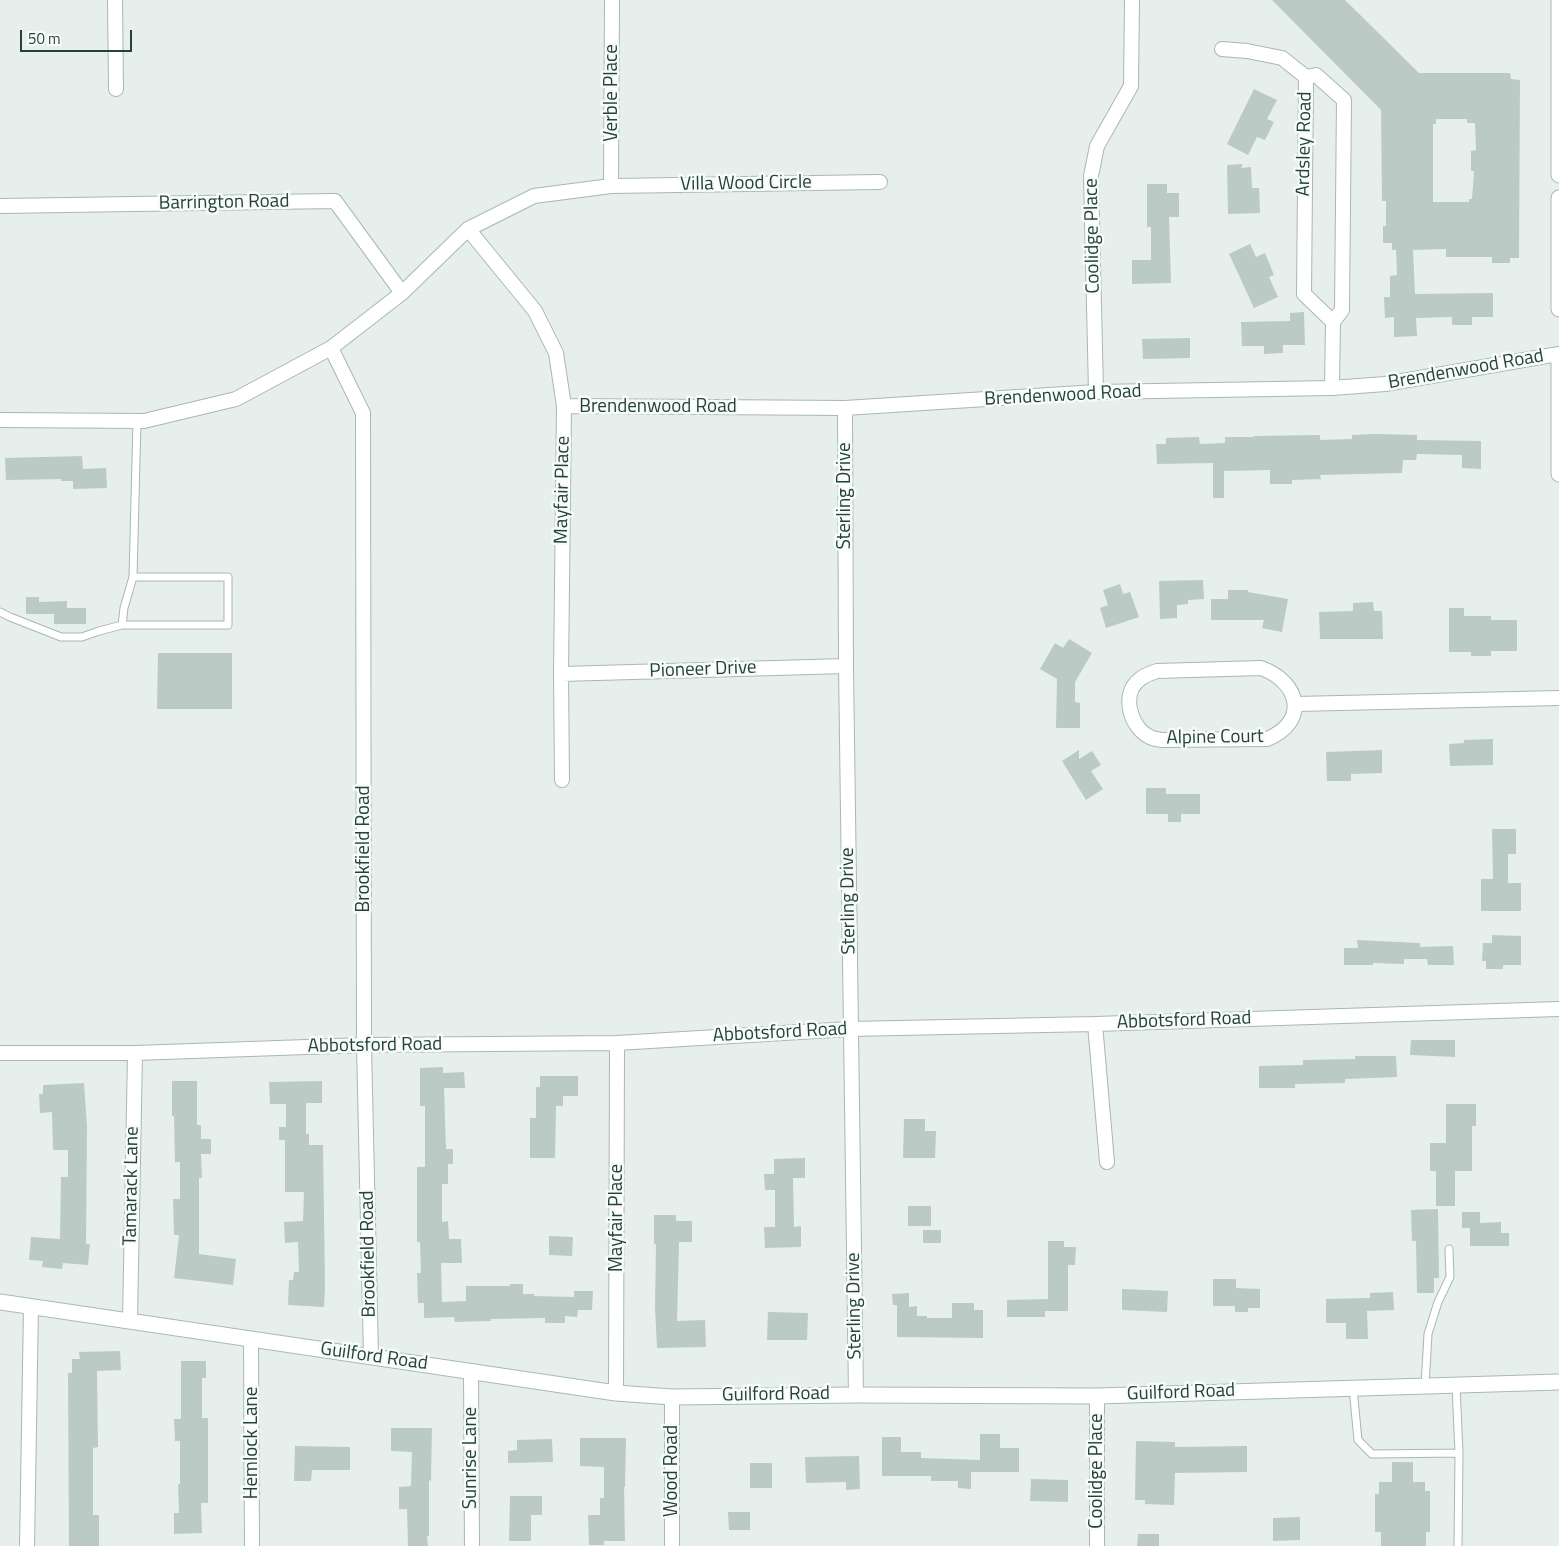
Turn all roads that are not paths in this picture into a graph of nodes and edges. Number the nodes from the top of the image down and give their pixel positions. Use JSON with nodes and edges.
{"nodes":[{"id":1,"x":115,"y":0,"type":"edge"},
{"id":2,"x":612,"y":0,"type":"edge"},
{"id":3,"x":1132,"y":0,"type":"edge"},
{"id":4,"x":1559,"y":0,"type":"edge"},
{"id":5,"x":1222,"y":49,"type":"dead end"},
{"id":6,"x":1306,"y":77,"type":"junction"},
{"id":7,"x":116,"y":89,"type":"dead end"},
{"id":8,"x":1559,"y":175,"type":"edge"},
{"id":9,"x":880,"y":182,"type":"dead end"},
{"id":10,"x":611,"y":186,"type":"junction"},
{"id":11,"x":1559,"y":198,"type":"edge"},
{"id":12,"x":0,"y":206,"type":"edge"},
{"id":13,"x":468,"y":229,"type":"junction"},
{"id":14,"x":402,"y":293,"type":"junction"},
{"id":15,"x":1559,"y":309,"type":"edge"},
{"id":16,"x":1333,"y":322,"type":"junction"},
{"id":17,"x":331,"y":348,"type":"junction"},
{"id":18,"x":1559,"y":354,"type":"edge"},
{"id":19,"x":1559,"y":358,"type":"edge"},
{"id":20,"x":1332,"y":388,"type":"junction"},
{"id":21,"x":1096,"y":392,"type":"junction"},
{"id":22,"x":564,"y":406,"type":"junction"},
{"id":23,"x":845,"y":408,"type":"junction"},
{"id":24,"x":0,"y":420,"type":"edge"},
{"id":25,"x":137,"y":421,"type":"junction"},
{"id":26,"x":1559,"y":474,"type":"edge"},
{"id":27,"x":134,"y":577,"type":"junction"},
{"id":28,"x":0,"y":612,"type":"edge"},
{"id":29,"x":122,"y":625,"type":"junction"},
{"id":30,"x":846,"y":666,"type":"junction"},
{"id":31,"x":561,"y":674,"type":"junction"},
{"id":32,"x":1559,"y":698,"type":"edge"},
{"id":33,"x":1296,"y":704,"type":"junction"},
{"id":34,"x":562,"y":780,"type":"dead end"},
{"id":35,"x":1559,"y":1009,"type":"edge"},
{"id":36,"x":1095,"y":1024,"type":"junction"},
{"id":37,"x":850,"y":1029,"type":"junction"},
{"id":38,"x":617,"y":1043,"type":"junction"},
{"id":39,"x":364,"y":1045,"type":"junction"},
{"id":40,"x":0,"y":1053,"type":"edge"},
{"id":41,"x":135,"y":1053,"type":"junction"},
{"id":42,"x":1107,"y":1162,"type":"dead end"},
{"id":43,"x":1449,"y":1249,"type":"dead end"},
{"id":44,"x":0,"y":1302,"type":"edge"},
{"id":45,"x":31,"y":1307,"type":"junction"},
{"id":46,"x":130,"y":1320,"type":"junction"},
{"id":47,"x":251,"y":1340,"type":"junction"},
{"id":48,"x":371,"y":1357,"type":"junction"},
{"id":49,"x":471,"y":1370,"type":"junction"},
{"id":50,"x":1559,"y":1382,"type":"edge"},
{"id":51,"x":1456,"y":1385,"type":"junction"},
{"id":52,"x":1426,"y":1386,"type":"junction"},
{"id":53,"x":1353,"y":1388,"type":"junction"},
{"id":54,"x":616,"y":1393,"type":"junction"},
{"id":55,"x":856,"y":1395,"type":"junction"},
{"id":56,"x":1097,"y":1396,"type":"junction"},
{"id":57,"x":672,"y":1397,"type":"junction"},
{"id":58,"x":1459,"y":1454,"type":"junction"},
{"id":59,"x":27,"y":1546,"type":"edge"},
{"id":60,"x":252,"y":1546,"type":"edge"},
{"id":61,"x":472,"y":1546,"type":"edge"},
{"id":62,"x":672,"y":1546,"type":"edge"},
{"id":63,"x":1097,"y":1546,"type":"edge"},
{"id":64,"x":1458,"y":1546,"type":"edge"}],
"edges":[{"from":1,"to":7,"type":"street"},
{"from":2,"to":10,"type":"street","name":"Verble Place"},
{"from":3,"to":21,"type":"street","name":"Coolidge Place"},
{"from":4,"to":8,"type":"street"},
{"from":5,"to":6,"type":"street"},
{"from":6,"to":16,"type":"street","name":"Ardsley Road"},
{"from":6,"to":16,"type":"street","name":"Ardsley Road"},
{"from":9,"to":10,"type":"street","name":"Villa Wood Circle"},
{"from":10,"to":13,"type":"street"},
{"from":11,"to":15,"type":"street"},
{"from":12,"to":14,"type":"street","name":"Barrington Road"},
{"from":13,"to":14,"type":"street"},
{"from":13,"to":22,"type":"street","name":"Mayfair Place"},
{"from":14,"to":17,"type":"street"},
{"from":16,"to":20,"type":"street","name":"Ardsley Road"},
{"from":17,"to":25,"type":"street"},
{"from":17,"to":39,"type":"street","name":"Brookfield Road"},
{"from":18,"to":20,"type":"street","name":"Brendenwood Road"},
{"from":19,"to":26,"type":"street"},
{"from":20,"to":21,"type":"street","name":"Brendenwood Road"},
{"from":21,"to":23,"type":"street","name":"Brendenwood Road"},
{"from":22,"to":23,"type":"street","name":"Brendenwood Road"},
{"from":22,"to":31,"type":"street","name":"Mayfair Place"},
{"from":23,"to":30,"type":"street","name":"Sterling Drive"},
{"from":24,"to":25,"type":"street"},
{"from":25,"to":27,"type":"lane"},
{"from":27,"to":29,"type":"lane"},
{"from":27,"to":29,"type":"lane"},
{"from":28,"to":29,"type":"lane"},
{"from":30,"to":31,"type":"street","name":"Pioneer Drive"},
{"from":30,"to":37,"type":"street","name":"Sterling Drive"},
{"from":31,"to":34,"type":"street","name":"Mayfair Place"},
{"from":32,"to":33,"type":"street"},
{"from":33,"to":33,"type":"street","name":"Alpine Court"},
{"from":35,"to":36,"type":"street","name":"Abbotsford Road"},
{"from":36,"to":37,"type":"street","name":"Abbotsford Road"},
{"from":36,"to":42,"type":"street"},
{"from":37,"to":38,"type":"street","name":"Abbotsford Road"},
{"from":37,"to":55,"type":"street","name":"Sterling Drive"},
{"from":38,"to":39,"type":"street","name":"Abbotsford Road"},
{"from":38,"to":54,"type":"street","name":"Mayfair Place"},
{"from":39,"to":41,"type":"street","name":"Abbotsford Road"},
{"from":39,"to":48,"type":"street","name":"Brookfield Road"},
{"from":40,"to":41,"type":"street","name":"Abbotsford Road"},
{"from":41,"to":46,"type":"street","name":"Tamarack Lane"},
{"from":43,"to":52,"type":"lane"},
{"from":44,"to":45,"type":"street","name":"Guilford Road"},
{"from":45,"to":46,"type":"street","name":"Guilford Road"},
{"from":45,"to":59,"type":"street"},
{"from":46,"to":47,"type":"street","name":"Guilford Road"},
{"from":47,"to":48,"type":"street","name":"Guilford Road"},
{"from":47,"to":60,"type":"street","name":"Hemlock Lane"},
{"from":48,"to":49,"type":"street","name":"Guilford Road"},
{"from":49,"to":54,"type":"street","name":"Guilford Road"},
{"from":49,"to":61,"type":"street","name":"Sunrise Lane"},
{"from":50,"to":51,"type":"street","name":"Guilford Road"},
{"from":51,"to":52,"type":"street","name":"Guilford Road"},
{"from":51,"to":58,"type":"lane"},
{"from":52,"to":53,"type":"street","name":"Guilford Road"},
{"from":53,"to":56,"type":"street","name":"Guilford Road"},
{"from":53,"to":58,"type":"lane"},
{"from":54,"to":57,"type":"street","name":"Guilford Road"},
{"from":55,"to":56,"type":"street","name":"Guilford Road"},
{"from":55,"to":57,"type":"street","name":"Guilford Road"},
{"from":56,"to":63,"type":"street","name":"Coolidge Place"},
{"from":57,"to":62,"type":"street","name":"Wood Road"},
{"from":58,"to":64,"type":"lane"}]}
